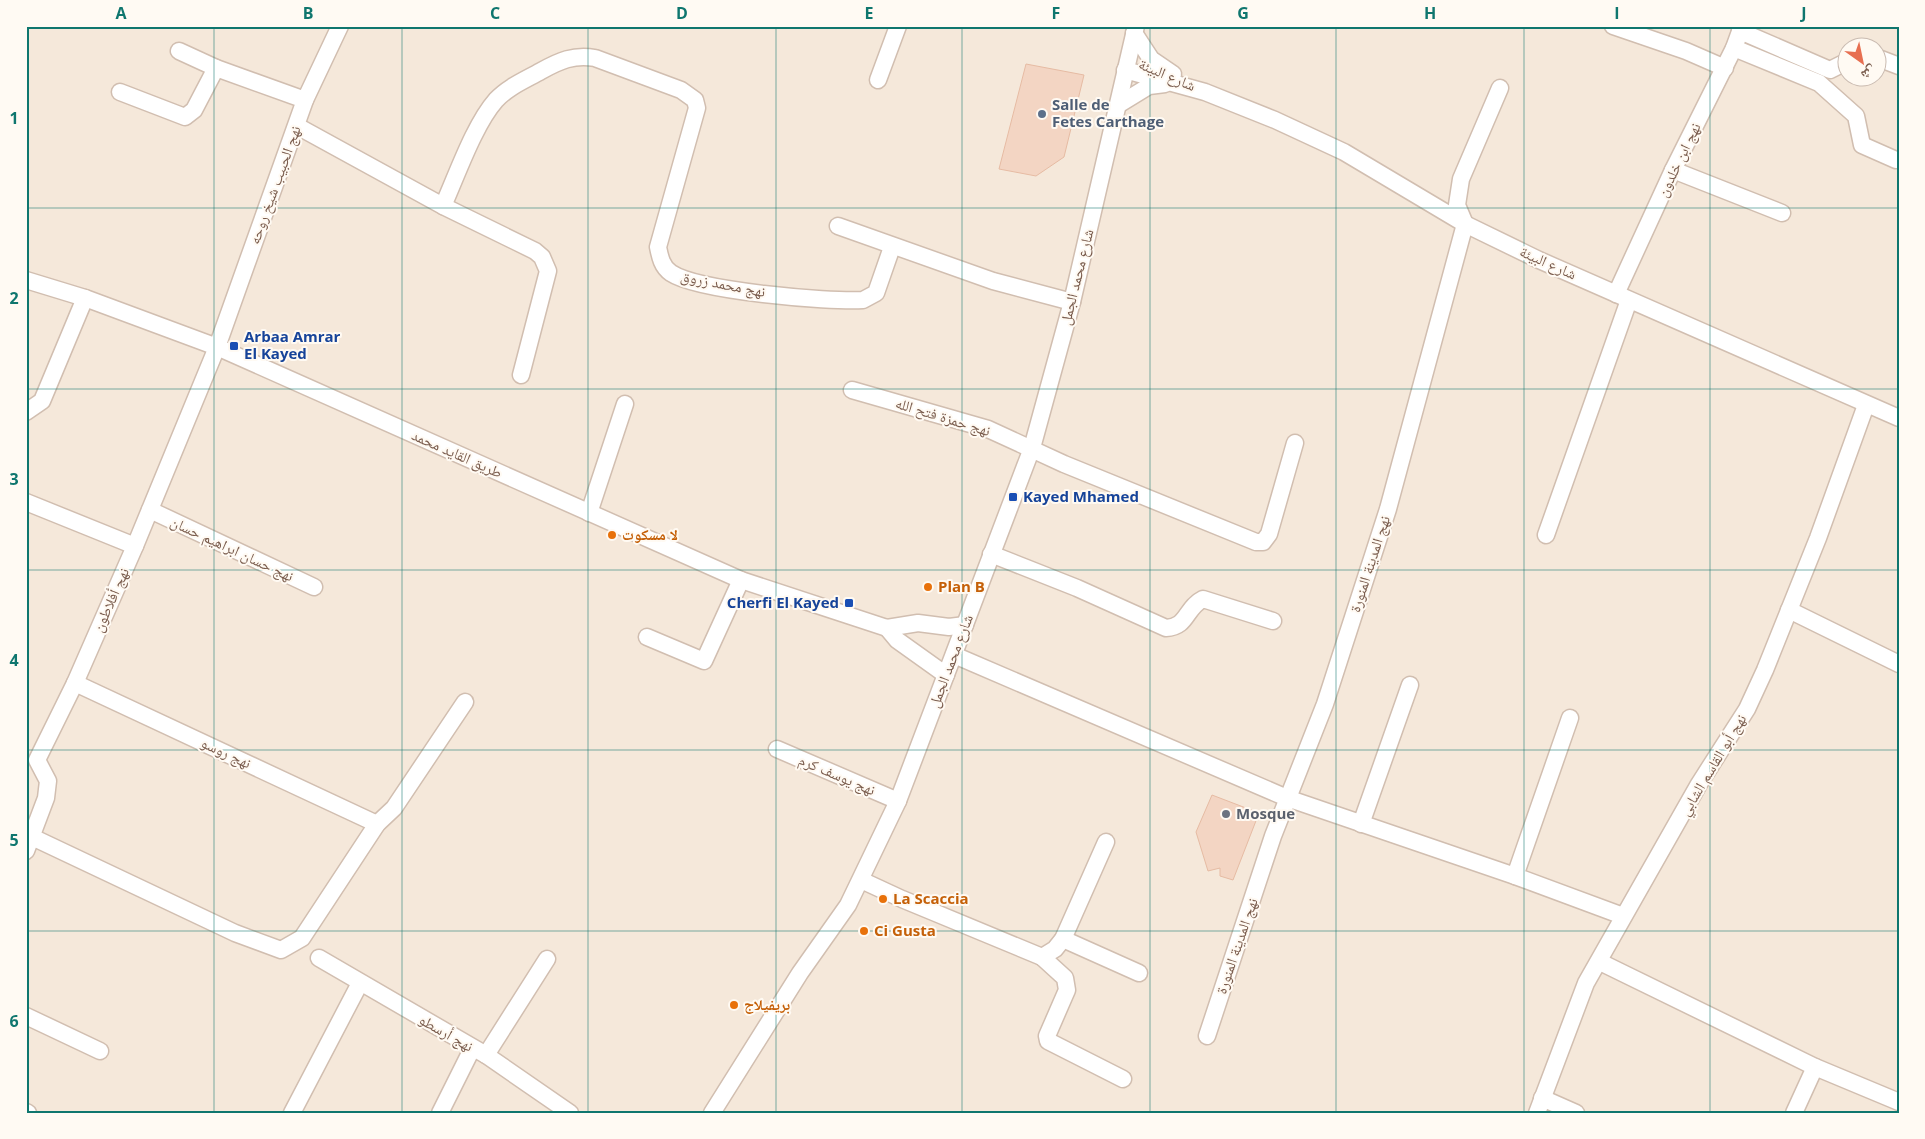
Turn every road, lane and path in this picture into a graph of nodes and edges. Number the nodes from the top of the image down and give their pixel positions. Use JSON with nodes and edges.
{"nodes":[{"id":1,"x":340,"y":26,"type":"edge"},
{"id":2,"x":898,"y":26,"type":"edge"},
{"id":3,"x":1613,"y":26,"type":"edge"},
{"id":4,"x":1741,"y":29,"type":"edge"},
{"id":5,"x":1135,"y":30,"type":"edge"},
{"id":6,"x":1734,"y":48,"type":"junction"},
{"id":7,"x":179,"y":51,"type":"dead end"},
{"id":8,"x":1126,"y":65,"type":"junction"},
{"id":9,"x":1838,"y":66,"type":"edge"},
{"id":10,"x":216,"y":68,"type":"junction"},
{"id":11,"x":1725,"y":68,"type":"junction"},
{"id":12,"x":1173,"y":79,"type":"junction"},
{"id":13,"x":878,"y":80,"type":"dead end"},
{"id":14,"x":1500,"y":88,"type":"dead end"},
{"id":15,"x":120,"y":92,"type":"dead end"},
{"id":16,"x":305,"y":100,"type":"junction"},
{"id":17,"x":1118,"y":105,"type":"junction"},
{"id":18,"x":297,"y":126,"type":"junction"},
{"id":19,"x":1896,"y":160,"type":"dead end"},
{"id":20,"x":1673,"y":170,"type":"junction"},
{"id":21,"x":443,"y":206,"type":"junction"},
{"id":22,"x":1782,"y":213,"type":"dead end"},
{"id":23,"x":1465,"y":224,"type":"junction"},
{"id":24,"x":838,"y":226,"type":"dead end"},
{"id":25,"x":892,"y":247,"type":"junction"},
{"id":26,"x":26,"y":280,"type":"edge"},
{"id":27,"x":1623,"y":297,"type":"junction"},
{"id":28,"x":85,"y":298,"type":"junction"},
{"id":29,"x":1072,"y":302,"type":"junction"},
{"id":30,"x":217,"y":347,"type":"junction"},
{"id":31,"x":521,"y":375,"type":"dead end"},
{"id":32,"x":852,"y":390,"type":"dead end"},
{"id":33,"x":625,"y":404,"type":"dead end"},
{"id":34,"x":1866,"y":405,"type":"junction"},
{"id":35,"x":26,"y":412,"type":"edge"},
{"id":36,"x":1899,"y":418,"type":"edge"},
{"id":37,"x":1295,"y":443,"type":"dead end"},
{"id":38,"x":1032,"y":448,"type":"junction"},
{"id":39,"x":26,"y":502,"type":"edge"},
{"id":40,"x":150,"y":510,"type":"junction"},
{"id":41,"x":589,"y":513,"type":"junction"},
{"id":42,"x":1546,"y":535,"type":"dead end"},
{"id":43,"x":135,"y":546,"type":"junction"},
{"id":44,"x":991,"y":554,"type":"junction"},
{"id":45,"x":741,"y":580,"type":"junction"},
{"id":46,"x":314,"y":587,"type":"dead end"},
{"id":47,"x":1789,"y":610,"type":"junction"},
{"id":48,"x":1273,"y":621,"type":"dead end"},
{"id":49,"x":965,"y":625,"type":"junction"},
{"id":50,"x":888,"y":628,"type":"junction"},
{"id":51,"x":647,"y":637,"type":"dead end"},
{"id":52,"x":954,"y":655,"type":"junction"},
{"id":53,"x":1899,"y":664,"type":"edge"},
{"id":54,"x":946,"y":675,"type":"junction"},
{"id":55,"x":75,"y":683,"type":"junction"},
{"id":56,"x":1410,"y":685,"type":"dead end"},
{"id":57,"x":465,"y":702,"type":"dead end"},
{"id":58,"x":1570,"y":718,"type":"dead end"},
{"id":59,"x":777,"y":749,"type":"dead end"},
{"id":60,"x":32,"y":758,"type":"edge"},
{"id":61,"x":1287,"y":798,"type":"junction"},
{"id":62,"x":898,"y":801,"type":"junction"},
{"id":63,"x":377,"y":824,"type":"junction"},
{"id":64,"x":1361,"y":824,"type":"junction"},
{"id":65,"x":1106,"y":842,"type":"dead end"},
{"id":66,"x":29,"y":844,"type":"edge"},
{"id":67,"x":1515,"y":876,"type":"junction"},
{"id":68,"x":861,"y":880,"type":"junction"},
{"id":69,"x":1623,"y":916,"type":"junction"},
{"id":70,"x":1063,"y":939,"type":"junction"},
{"id":71,"x":1042,"y":956,"type":"junction"},
{"id":72,"x":319,"y":958,"type":"dead end"},
{"id":73,"x":547,"y":959,"type":"dead end"},
{"id":74,"x":1600,"y":962,"type":"junction"},
{"id":75,"x":1139,"y":973,"type":"dead end"},
{"id":76,"x":360,"y":983,"type":"junction"},
{"id":77,"x":26,"y":1016,"type":"edge"},
{"id":78,"x":1207,"y":1036,"type":"dead end"},
{"id":79,"x":100,"y":1051,"type":"dead end"},
{"id":80,"x":479,"y":1052,"type":"junction"},
{"id":81,"x":1815,"y":1068,"type":"junction"},
{"id":82,"x":1123,"y":1079,"type":"dead end"},
{"id":83,"x":1899,"y":1102,"type":"edge"},
{"id":84,"x":1539,"y":1105,"type":"edge"},
{"id":85,"x":292,"y":1113,"type":"edge"},
{"id":86,"x":440,"y":1113,"type":"edge"},
{"id":87,"x":570,"y":1113,"type":"edge"},
{"id":88,"x":712,"y":1113,"type":"edge"},
{"id":89,"x":1576,"y":1113,"type":"edge"},
{"id":90,"x":1794,"y":1113,"type":"edge"}],
"edges":[{"from":1,"to":16,"type":"street","name":"نهج الحبيب شيخ روحه"},
{"from":2,"to":13,"type":"street"},
{"from":3,"to":11,"type":"street"},
{"from":4,"to":6,"type":"street","name":"نهج ابن خلدون"},
{"from":4,"to":9,"type":"street"},
{"from":5,"to":8,"type":"street","name":"شارع محمد الجمل"},
{"from":5,"to":12,"type":"street"},
{"from":6,"to":11,"type":"street","name":"نهج ابن خلدون"},
{"from":6,"to":19,"type":"street"},
{"from":7,"to":10,"type":"street"},
{"from":8,"to":12,"type":"street","name":"شارع البيئة"},
{"from":8,"to":17,"type":"street","name":"شارع محمد الجمل"},
{"from":10,"to":15,"type":"street"},
{"from":10,"to":16,"type":"street"},
{"from":11,"to":20,"type":"street","name":"نهج ابن خلدون"},
{"from":12,"to":17,"type":"street"},
{"from":12,"to":23,"type":"street","name":"شارع البيئة"},
{"from":14,"to":23,"type":"street"},
{"from":16,"to":18,"type":"street","name":"نهج الحبيب شيخ روحه"},
{"from":17,"to":29,"type":"street","name":"شارع محمد الجمل"},
{"from":18,"to":21,"type":"street"},
{"from":18,"to":30,"type":"street","name":"نهج الحبيب شيخ روحه"},
{"from":20,"to":22,"type":"street"},
{"from":20,"to":27,"type":"street","name":"نهج ابن خلدون"},
{"from":21,"to":25,"type":"street","name":"نهج محمد زروق"},
{"from":21,"to":31,"type":"street"},
{"from":23,"to":27,"type":"street","name":"شارع البيئة"},
{"from":23,"to":61,"type":"street","name":"نهج المدينة المنورة"},
{"from":24,"to":25,"type":"street"},
{"from":25,"to":29,"type":"street"},
{"from":26,"to":28,"type":"street","name":"طريق القايد محمد"},
{"from":27,"to":34,"type":"street","name":"شارع البيئة"},
{"from":27,"to":42,"type":"street","name":"نهج ابن خلدون"},
{"from":28,"to":30,"type":"street","name":"طريق القايد محمد"},
{"from":28,"to":35,"type":"street"},
{"from":29,"to":38,"type":"street","name":"شارع محمد الجمل"},
{"from":30,"to":40,"type":"street","name":"نهج أفلاطون"},
{"from":30,"to":41,"type":"street","name":"طريق القايد محمد"},
{"from":32,"to":38,"type":"street","name":"نهج حمزة فتح الله"},
{"from":33,"to":41,"type":"street"},
{"from":34,"to":36,"type":"street","name":"شارع البيئة"},
{"from":34,"to":47,"type":"street","name":"نهج أبو القاسم الشابي"},
{"from":37,"to":38,"type":"street","name":"نهج حمزة فتح الله"},
{"from":38,"to":44,"type":"street","name":"شارع محمد الجمل"},
{"from":39,"to":43,"type":"street"},
{"from":40,"to":43,"type":"street","name":"نهج أفلاطون"},
{"from":40,"to":46,"type":"street","name":"نهج حسان ابراهيم حسان"},
{"from":41,"to":45,"type":"street","name":"طريق القايد محمد"},
{"from":43,"to":55,"type":"street","name":"نهج أفلاطون"},
{"from":44,"to":48,"type":"street"},
{"from":44,"to":49,"type":"street","name":"شارع محمد الجمل"},
{"from":45,"to":50,"type":"street","name":"طريق القايد محمد"},
{"from":45,"to":51,"type":"street"},
{"from":47,"to":53,"type":"street"},
{"from":47,"to":69,"type":"street","name":"نهج أبو القاسم الشابي"},
{"from":49,"to":50,"type":"street","name":"طريق القايد محمد"},
{"from":49,"to":52,"type":"street","name":"شارع محمد الجمل"},
{"from":50,"to":54,"type":"street","name":"طريق القايد محمد"},
{"from":52,"to":54,"type":"street","name":"شارع محمد الجمل"},
{"from":52,"to":61,"type":"street"},
{"from":54,"to":62,"type":"street","name":"شارع محمد الجمل"},
{"from":55,"to":60,"type":"street","name":"نهج أفلاطون"},
{"from":55,"to":63,"type":"street","name":"نهج روسو"},
{"from":56,"to":64,"type":"street"},
{"from":57,"to":63,"type":"street"},
{"from":58,"to":67,"type":"street"},
{"from":59,"to":62,"type":"street","name":"نهج يوسف كرم"},
{"from":60,"to":66,"type":"street","name":"نهج أفلاطون"},
{"from":61,"to":64,"type":"street"},
{"from":61,"to":78,"type":"street","name":"نهج المدينة المنورة"},
{"from":62,"to":68,"type":"street","name":"شارع محمد الجمل"},
{"from":63,"to":66,"type":"street"},
{"from":64,"to":67,"type":"street"},
{"from":65,"to":70,"type":"street"},
{"from":67,"to":69,"type":"street"},
{"from":68,"to":71,"type":"street"},
{"from":68,"to":88,"type":"street","name":"شارع محمد الجمل"},
{"from":69,"to":74,"type":"street","name":"نهج أبو القاسم الشابي"},
{"from":70,"to":71,"type":"street"},
{"from":70,"to":75,"type":"street"},
{"from":71,"to":82,"type":"street"},
{"from":72,"to":76,"type":"street","name":"نهج أرسطو"},
{"from":73,"to":80,"type":"street"},
{"from":74,"to":81,"type":"street"},
{"from":74,"to":84,"type":"street","name":"نهج أبو القاسم الشابي"},
{"from":76,"to":80,"type":"street","name":"نهج أرسطو"},
{"from":76,"to":85,"type":"street"},
{"from":77,"to":79,"type":"street"},
{"from":80,"to":86,"type":"street"},
{"from":80,"to":87,"type":"street","name":"نهج أرسطو"},
{"from":81,"to":83,"type":"street"},
{"from":81,"to":90,"type":"street"},
{"from":84,"to":89,"type":"street"}]}
